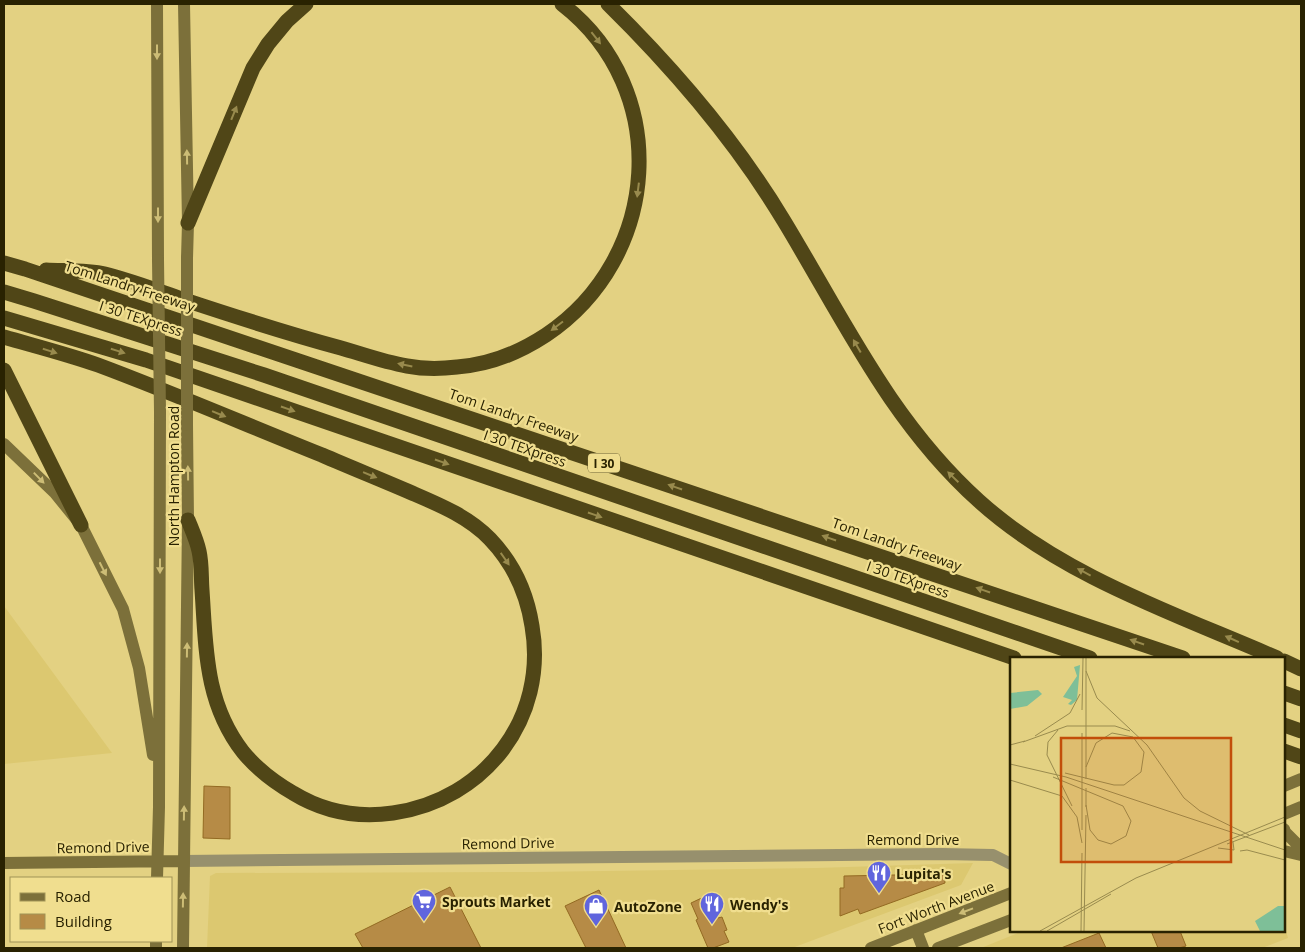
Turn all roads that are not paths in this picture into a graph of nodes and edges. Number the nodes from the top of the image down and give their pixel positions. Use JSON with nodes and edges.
{"nodes":[{"id":1,"x":157,"y":4,"type":"edge"},
{"id":2,"x":184,"y":4,"type":"edge"},
{"id":3,"x":306,"y":4,"type":"edge"},
{"id":4,"x":562,"y":4,"type":"edge"},
{"id":5,"x":608,"y":4,"type":"edge"},
{"id":6,"x":188,"y":223,"type":"junction"},
{"id":7,"x":4,"y":263,"type":"edge"},
{"id":8,"x":25,"y":269,"type":"junction"},
{"id":9,"x":4,"y":292,"type":"edge"},
{"id":10,"x":4,"y":318,"type":"edge"},
{"id":11,"x":4,"y":337,"type":"edge"},
{"id":12,"x":4,"y":370,"type":"edge"},
{"id":13,"x":4,"y":444,"type":"edge"},
{"id":14,"x":188,"y":520,"type":"junction"},
{"id":15,"x":81,"y":525,"type":"junction"},
{"id":16,"x":1011,"y":657,"type":"edge"},
{"id":17,"x":1087,"y":657,"type":"edge"},
{"id":18,"x":1180,"y":657,"type":"edge"},
{"id":19,"x":1275,"y":657,"type":"edge"},
{"id":20,"x":1285,"y":661,"type":"edge"},
{"id":21,"x":1301,"y":669,"type":"edge"},
{"id":22,"x":1285,"y":693,"type":"edge"},
{"id":23,"x":1301,"y":699,"type":"edge"},
{"id":24,"x":1285,"y":725,"type":"edge"},
{"id":25,"x":1301,"y":730,"type":"edge"},
{"id":26,"x":1285,"y":751,"type":"edge"},
{"id":27,"x":1301,"y":757,"type":"edge"},
{"id":28,"x":1301,"y":779,"type":"edge"},
{"id":29,"x":1285,"y":786,"type":"edge"},
{"id":30,"x":159,"y":807,"type":"junction"},
{"id":31,"x":1301,"y":807,"type":"edge"},
{"id":32,"x":1285,"y":814,"type":"edge"},
{"id":33,"x":1285,"y":832,"type":"edge"},
{"id":34,"x":1301,"y":848,"type":"edge"},
{"id":35,"x":1285,"y":851,"type":"edge"},
{"id":36,"x":1301,"y":855,"type":"edge"},
{"id":37,"x":184,"y":861,"type":"junction"},
{"id":38,"x":157,"y":862,"type":"junction"},
{"id":39,"x":4,"y":863,"type":"edge"},
{"id":40,"x":1010,"y":864,"type":"edge"},
{"id":41,"x":156,"y":877,"type":"edge"},
{"id":42,"x":1010,"y":894,"type":"edge"},
{"id":43,"x":1010,"y":920,"type":"edge"},
{"id":44,"x":916,"y":930,"type":"junction"},
{"id":45,"x":183,"y":948,"type":"edge"},
{"id":46,"x":871,"y":948,"type":"edge"},
{"id":47,"x":923,"y":948,"type":"edge"},
{"id":48,"x":938,"y":948,"type":"edge"}],
"edges":[{"from":1,"to":30,"type":"main road","name":"North Hampton Road","one_way":true,"bridge":true},
{"from":6,"to":2,"type":"main road","name":"North Hampton Road","one_way":true},
{"from":6,"to":3,"type":"highway","one_way":true},
{"from":4,"to":8,"type":"highway","one_way":true},
{"from":19,"to":5,"type":"highway","one_way":true},
{"from":14,"to":6,"type":"main road","name":"North Hampton Road","one_way":true,"bridge":true},
{"from":7,"to":8,"type":"highway","name":"Tom Landry Freeway","number":"I 30"},
{"from":18,"to":8,"type":"highway","name":"Tom Landry Freeway","number":"I 30","one_way":true},
{"from":9,"to":17,"type":"highway","name":"I 30 TEXpress"},
{"from":10,"to":16,"type":"highway","one_way":true},
{"from":11,"to":14,"type":"highway","one_way":true},
{"from":12,"to":15,"type":"highway"},
{"from":13,"to":15,"type":"main road","one_way":true},
{"from":37,"to":14,"type":"main road","name":"North Hampton Road","one_way":true},
{"from":15,"to":30,"type":"main road","one_way":true},
{"from":20,"to":21,"type":"highway"},
{"from":22,"to":23,"type":"highway"},
{"from":24,"to":25,"type":"highway"},
{"from":26,"to":27,"type":"highway"},
{"from":28,"to":29,"type":"main road"},
{"from":30,"to":38,"type":"main road","name":"North Hampton Road"},
{"from":31,"to":32,"type":"main road"},
{"from":33,"to":34,"type":"main road"},
{"from":35,"to":36,"type":"main road"},
{"from":37,"to":38,"type":"main road","name":"Remond Drive"},
{"from":37,"to":40,"type":"street","name":"Remond Drive"},
{"from":45,"to":37,"type":"main road","name":"North Hampton Road","one_way":true},
{"from":38,"to":39,"type":"main road","name":"Remond Drive"},
{"from":38,"to":41,"type":"main road","name":"North Hampton Road"},
{"from":42,"to":44,"type":"main road","name":"Fort Worth Avenue","one_way":true},
{"from":43,"to":48,"type":"main road"},
{"from":44,"to":46,"type":"main road","name":"Fort Worth Avenue"},
{"from":44,"to":47,"type":"main road"}]}
